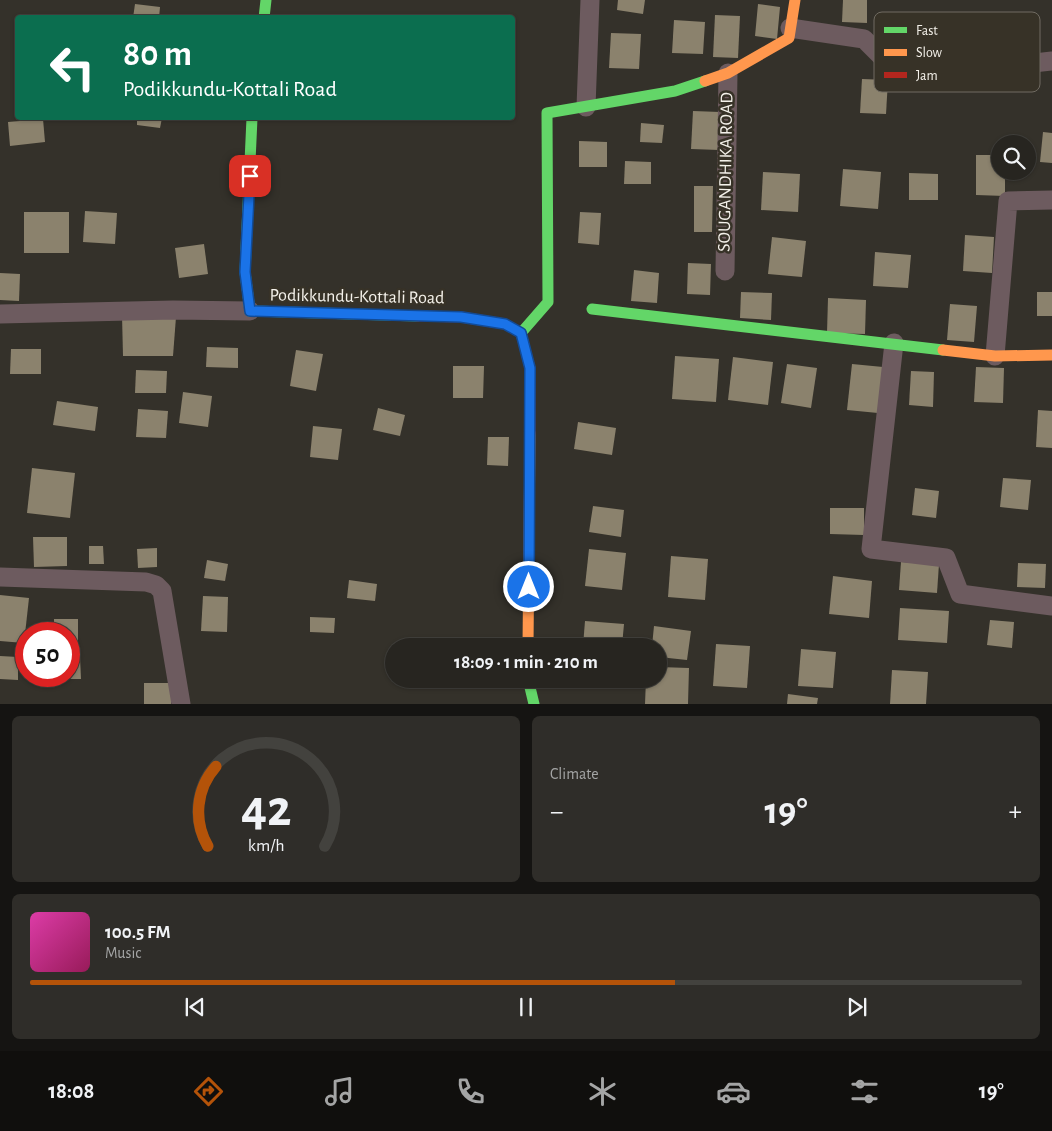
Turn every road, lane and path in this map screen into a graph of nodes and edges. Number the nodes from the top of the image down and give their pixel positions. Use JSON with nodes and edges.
{"nodes":[{"id":1,"x":266,"y":0,"type":"edge"},
{"id":2,"x":590,"y":0,"type":"edge"},
{"id":3,"x":795,"y":0,"type":"edge"},
{"id":4,"x":264,"y":15,"type":"edge"},
{"id":5,"x":790,"y":28,"type":"junction"},
{"id":6,"x":874,"y":48,"type":"edge"},
{"id":7,"x":728,"y":72,"type":"junction"},
{"id":8,"x":586,"y":107,"type":"junction"},
{"id":9,"x":252,"y":120,"type":"edge"},
{"id":10,"x":1052,"y":200,"type":"edge"},
{"id":11,"x":725,"y":271,"type":"dead end"},
{"id":12,"x":592,"y":309,"type":"dead end"},
{"id":13,"x":250,"y":311,"type":"junction"},
{"id":14,"x":0,"y":314,"type":"edge"},
{"id":15,"x":521,"y":333,"type":"junction"},
{"id":16,"x":894,"y":343,"type":"junction"},
{"id":17,"x":1052,"y":355,"type":"edge"},
{"id":18,"x":995,"y":356,"type":"junction"},
{"id":19,"x":0,"y":577,"type":"edge"},
{"id":20,"x":1052,"y":606,"type":"edge"},
{"id":21,"x":528,"y":638,"type":"edge"},
{"id":22,"x":530,"y":688,"type":"edge"},
{"id":23,"x":180,"y":704,"type":"edge"},
{"id":24,"x":534,"y":704,"type":"edge"}],
"edges":[{"from":1,"to":4,"type":"street"},
{"from":2,"to":8,"type":"street"},
{"from":3,"to":5,"type":"street"},
{"from":5,"to":6,"type":"street"},
{"from":5,"to":7,"type":"street"},
{"from":7,"to":8,"type":"street"},
{"from":7,"to":11,"type":"street","name":"SOUGANDHIKA ROAD"},
{"from":8,"to":15,"type":"street"},
{"from":9,"to":13,"type":"street","name":"Podikkundu-Kottali Road"},
{"from":10,"to":18,"type":"street"},
{"from":12,"to":16,"type":"street"},
{"from":13,"to":14,"type":"street"},
{"from":13,"to":15,"type":"street","name":"Podikkundu-Kottali Road"},
{"from":15,"to":21,"type":"street"},
{"from":16,"to":18,"type":"street"},
{"from":16,"to":20,"type":"street"},
{"from":17,"to":18,"type":"street"},
{"from":19,"to":23,"type":"street"},
{"from":22,"to":24,"type":"street"}]}
